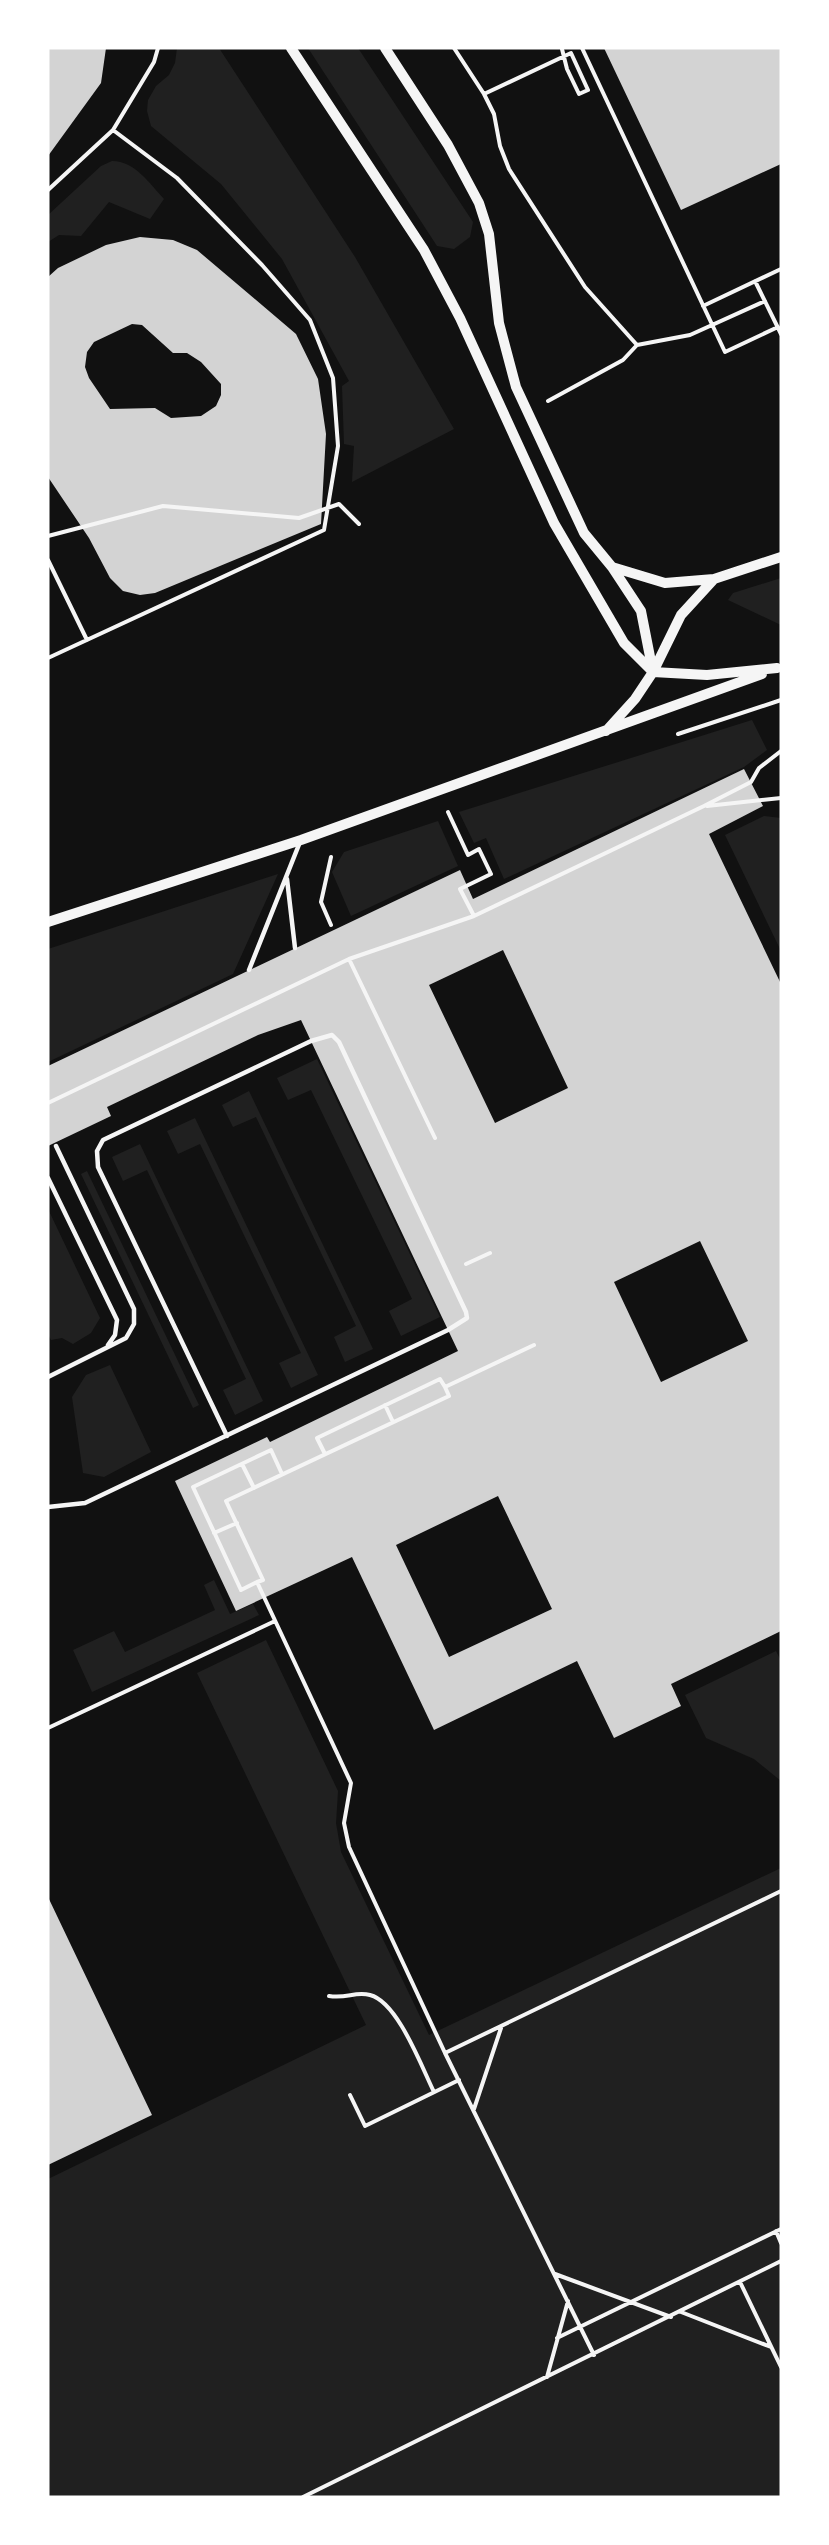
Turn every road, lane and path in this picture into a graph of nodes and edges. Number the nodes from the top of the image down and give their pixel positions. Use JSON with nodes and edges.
{"nodes":[{"id":1,"x":158,"y":48,"type":"edge"},
{"id":2,"x":291,"y":48,"type":"edge"},
{"id":3,"x":385,"y":48,"type":"edge"},
{"id":4,"x":454,"y":48,"type":"edge"},
{"id":5,"x":563,"y":48,"type":"edge"},
{"id":6,"x":582,"y":48,"type":"edge"},
{"id":7,"x":484,"y":94,"type":"junction"},
{"id":8,"x":113,"y":130,"type":"junction"},
{"id":9,"x":48,"y":190,"type":"edge"},
{"id":10,"x":781,"y":269,"type":"edge"},
{"id":11,"x":755,"y":281,"type":"junction"},
{"id":12,"x":765,"y":302,"type":"junction"},
{"id":13,"x":703,"y":306,"type":"junction"},
{"id":14,"x":778,"y":327,"type":"junction"},
{"id":15,"x":781,"y":334,"type":"edge"},
{"id":16,"x":638,"y":345,"type":"junction"},
{"id":17,"x":552,"y":412,"type":"dead end"},
{"id":18,"x":359,"y":524,"type":"dead end"},
{"id":19,"x":48,"y":536,"type":"edge"},
{"id":20,"x":781,"y":557,"type":"edge"},
{"id":21,"x":48,"y":560,"type":"edge"},
{"id":22,"x":612,"y":567,"type":"junction"},
{"id":23,"x":714,"y":579,"type":"junction"},
{"id":24,"x":87,"y":640,"type":"junction"},
{"id":25,"x":48,"y":658,"type":"edge"},
{"id":26,"x":779,"y":667,"type":"edge"},
{"id":27,"x":653,"y":672,"type":"junction"},
{"id":28,"x":603,"y":733,"type":"junction"},
{"id":29,"x":781,"y":751,"type":"edge"},
{"id":30,"x":781,"y":798,"type":"edge"},
{"id":31,"x":704,"y":806,"type":"junction"},
{"id":32,"x":447,"y":809,"type":"dead end"},
{"id":33,"x":301,"y":840,"type":"junction"},
{"id":34,"x":333,"y":847,"type":"dead end"},
{"id":35,"x":287,"y":879,"type":"junction"},
{"id":36,"x":474,"y":916,"type":"junction"},
{"id":37,"x":48,"y":922,"type":"edge"},
{"id":38,"x":331,"y":925,"type":"dead end"},
{"id":39,"x":295,"y":948,"type":"dead end"},
{"id":40,"x":349,"y":958,"type":"junction"},
{"id":41,"x":249,"y":970,"type":"dead end"},
{"id":42,"x":48,"y":1103,"type":"edge"},
{"id":43,"x":435,"y":1138,"type":"dead end"},
{"id":44,"x":56,"y":1146,"type":"dead end"},
{"id":45,"x":48,"y":1178,"type":"edge"},
{"id":46,"x":534,"y":1345,"type":"dead end"},
{"id":47,"x":107,"y":1348,"type":"junction"},
{"id":48,"x":48,"y":1377,"type":"edge"},
{"id":49,"x":445,"y":1387,"type":"junction"},
{"id":50,"x":385,"y":1405,"type":"junction"},
{"id":51,"x":393,"y":1422,"type":"junction"},
{"id":52,"x":227,"y":1436,"type":"junction"},
{"id":53,"x":325,"y":1454,"type":"junction"},
{"id":54,"x":242,"y":1464,"type":"junction"},
{"id":55,"x":282,"y":1474,"type":"junction"},
{"id":56,"x":254,"y":1488,"type":"junction"},
{"id":57,"x":48,"y":1507,"type":"edge"},
{"id":58,"x":237,"y":1523,"type":"junction"},
{"id":59,"x":214,"y":1533,"type":"junction"},
{"id":60,"x":257,"y":1582,"type":"junction"},
{"id":61,"x":275,"y":1621,"type":"junction"},
{"id":62,"x":48,"y":1728,"type":"edge"},
{"id":63,"x":781,"y":1891,"type":"edge"},
{"id":64,"x":329,"y":1996,"type":"dead end"},
{"id":65,"x":501,"y":2026,"type":"junction"},
{"id":66,"x":445,"y":2053,"type":"junction"},
{"id":67,"x":459,"y":2080,"type":"junction"},
{"id":68,"x":434,"y":2092,"type":"junction"},
{"id":69,"x":350,"y":2095,"type":"dead end"},
{"id":70,"x":473,"y":2110,"type":"junction"},
{"id":71,"x":781,"y":2229,"type":"edge"},
{"id":72,"x":776,"y":2232,"type":"junction"},
{"id":73,"x":781,"y":2242,"type":"edge"},
{"id":74,"x":781,"y":2261,"type":"edge"},
{"id":75,"x":554,"y":2273,"type":"junction"},
{"id":76,"x":740,"y":2282,"type":"junction"},
{"id":77,"x":568,"y":2301,"type":"junction"},
{"id":78,"x":630,"y":2302,"type":"junction"},
{"id":79,"x":681,"y":2312,"type":"junction"},
{"id":80,"x":671,"y":2318,"type":"junction"},
{"id":81,"x":579,"y":2327,"type":"junction"},
{"id":82,"x":557,"y":2338,"type":"junction"},
{"id":83,"x":771,"y":2347,"type":"junction"},
{"id":84,"x":594,"y":2355,"type":"junction"},
{"id":85,"x":781,"y":2367,"type":"edge"},
{"id":86,"x":546,"y":2378,"type":"junction"},
{"id":87,"x":303,"y":2497,"type":"edge"}],
"edges":[{"from":1,"to":8,"type":"path"},
{"from":2,"to":27,"type":"street"},
{"from":3,"to":22,"type":"street"},
{"from":4,"to":7,"type":"path"},
{"from":5,"to":7,"type":"path"},
{"from":6,"to":13,"type":"path"},
{"from":7,"to":16,"type":"path"},
{"from":8,"to":9,"type":"path"},
{"from":8,"to":24,"type":"path"},
{"from":10,"to":11,"type":"path"},
{"from":11,"to":12,"type":"path"},
{"from":11,"to":13,"type":"path"},
{"from":12,"to":14,"type":"path"},
{"from":12,"to":16,"type":"path"},
{"from":13,"to":14,"type":"path"},
{"from":14,"to":15,"type":"path"},
{"from":16,"to":17,"type":"path"},
{"from":18,"to":19,"type":"path"},
{"from":20,"to":23,"type":"street"},
{"from":21,"to":24,"type":"path"},
{"from":22,"to":23,"type":"street"},
{"from":22,"to":27,"type":"street"},
{"from":23,"to":27,"type":"street"},
{"from":24,"to":25,"type":"path"},
{"from":26,"to":27,"type":"street"},
{"from":26,"to":28,"type":"street"},
{"from":27,"to":28,"type":"street"},
{"from":28,"to":33,"type":"street"},
{"from":29,"to":31,"type":"path"},
{"from":30,"to":31,"type":"path"},
{"from":31,"to":36,"type":"path"},
{"from":32,"to":36,"type":"path"},
{"from":33,"to":35,"type":"lane"},
{"from":33,"to":37,"type":"street"},
{"from":34,"to":38,"type":"path"},
{"from":35,"to":39,"type":"lane"},
{"from":35,"to":41,"type":"lane"},
{"from":36,"to":40,"type":"path"},
{"from":40,"to":42,"type":"path"},
{"from":40,"to":43,"type":"path"},
{"from":44,"to":47,"type":"lane"},
{"from":45,"to":47,"type":"lane"},
{"from":46,"to":49,"type":"path"},
{"from":47,"to":48,"type":"lane"},
{"from":49,"to":50,"type":"path"},
{"from":49,"to":51,"type":"path"},
{"from":50,"to":51,"type":"path"},
{"from":50,"to":53,"type":"path"},
{"from":51,"to":53,"type":"path"},
{"from":52,"to":52,"type":"lane"},
{"from":52,"to":57,"type":"lane"},
{"from":53,"to":55,"type":"path"},
{"from":54,"to":55,"type":"path"},
{"from":54,"to":56,"type":"path"},
{"from":54,"to":59,"type":"path"},
{"from":55,"to":56,"type":"path"},
{"from":56,"to":58,"type":"path"},
{"from":58,"to":59,"type":"path"},
{"from":58,"to":60,"type":"path"},
{"from":59,"to":60,"type":"path"},
{"from":60,"to":61,"type":"path"},
{"from":61,"to":62,"type":"path"},
{"from":61,"to":66,"type":"path"},
{"from":63,"to":65,"type":"path"},
{"from":64,"to":68,"type":"path"},
{"from":65,"to":66,"type":"path"},
{"from":65,"to":70,"type":"path"},
{"from":66,"to":67,"type":"path"},
{"from":67,"to":68,"type":"path"},
{"from":67,"to":70,"type":"path"},
{"from":68,"to":69,"type":"path"},
{"from":70,"to":75,"type":"path"},
{"from":71,"to":72,"type":"path"},
{"from":72,"to":73,"type":"path"},
{"from":72,"to":78,"type":"path"},
{"from":74,"to":76,"type":"path"},
{"from":75,"to":77,"type":"path"},
{"from":75,"to":78,"type":"path"},
{"from":76,"to":79,"type":"path"},
{"from":76,"to":83,"type":"path"},
{"from":77,"to":81,"type":"path"},
{"from":77,"to":82,"type":"path"},
{"from":78,"to":80,"type":"path"},
{"from":78,"to":81,"type":"path"},
{"from":79,"to":80,"type":"path"},
{"from":79,"to":83,"type":"path"},
{"from":80,"to":84,"type":"path"},
{"from":81,"to":82,"type":"path"},
{"from":81,"to":84,"type":"path"},
{"from":82,"to":86,"type":"path"},
{"from":83,"to":85,"type":"path"},
{"from":84,"to":86,"type":"path"},
{"from":86,"to":87,"type":"path"}]}
